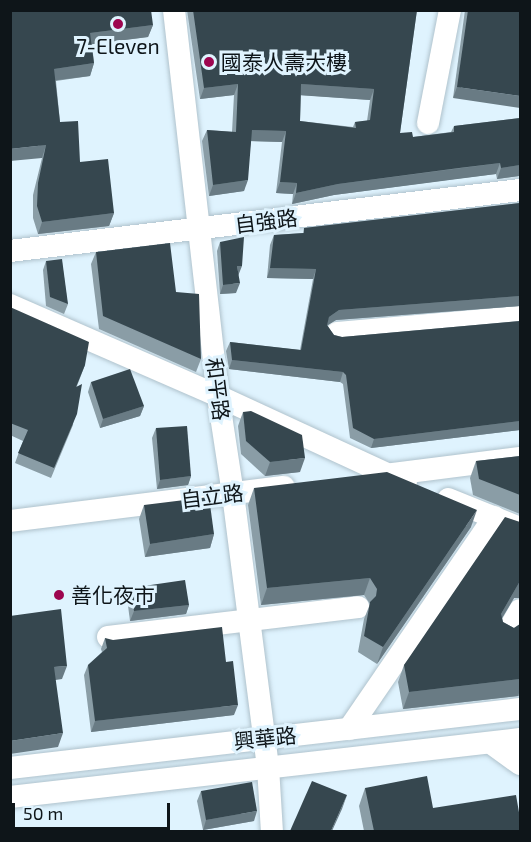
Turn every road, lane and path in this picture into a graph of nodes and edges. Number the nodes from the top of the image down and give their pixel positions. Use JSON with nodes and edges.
{"nodes":[{"id":1,"x":174,"y":10,"type":"edge"},
{"id":2,"x":450,"y":10,"type":"edge"},
{"id":3,"x":428,"y":123,"type":"dead end"},
{"id":4,"x":520,"y":189,"type":"edge"},
{"id":5,"x":201,"y":228,"type":"junction"},
{"id":6,"x":10,"y":252,"type":"edge"},
{"id":7,"x":10,"y":305,"type":"edge"},
{"id":8,"x":520,"y":317,"type":"edge"},
{"id":9,"x":337,"y":333,"type":"edge"},
{"id":10,"x":218,"y":396,"type":"junction"},
{"id":11,"x":520,"y":458,"type":"edge"},
{"id":12,"x":383,"y":475,"type":"junction"},
{"id":13,"x":349,"y":479,"type":"edge"},
{"id":14,"x":302,"y":485,"type":"edge"},
{"id":15,"x":233,"y":494,"type":"junction"},
{"id":16,"x":494,"y":517,"type":"junction"},
{"id":17,"x":10,"y":521,"type":"edge"},
{"id":18,"x":520,"y":528,"type":"edge"},
{"id":19,"x":358,"y":607,"type":"dead end"},
{"id":20,"x":520,"y":610,"type":"edge"},
{"id":21,"x":249,"y":620,"type":"junction"},
{"id":22,"x":508,"y":631,"type":"edge"},
{"id":23,"x":108,"y":637,"type":"edge"},
{"id":24,"x":520,"y":709,"type":"edge"},
{"id":25,"x":349,"y":729,"type":"junction"},
{"id":26,"x":264,"y":738,"type":"junction"},
{"id":27,"x":520,"y":739,"type":"edge"},
{"id":28,"x":491,"y":743,"type":"junction"},
{"id":29,"x":520,"y":764,"type":"edge"},
{"id":30,"x":268,"y":767,"type":"junction"},
{"id":31,"x":10,"y":768,"type":"edge"},
{"id":32,"x":10,"y":797,"type":"edge"},
{"id":33,"x":272,"y":831,"type":"edge"}],
"edges":[{"from":1,"to":5,"type":"street","name":"和平路"},
{"from":2,"to":3,"type":"street"},
{"from":4,"to":5,"type":"street","name":"自強路"},
{"from":5,"to":6,"type":"street","name":"自強路"},
{"from":5,"to":10,"type":"street","name":"和平路"},
{"from":7,"to":10,"type":"street"},
{"from":8,"to":9,"type":"street"},
{"from":10,"to":12,"type":"street"},
{"from":10,"to":15,"type":"street","name":"和平路"},
{"from":11,"to":12,"type":"street"},
{"from":12,"to":13,"type":"street"},
{"from":12,"to":16,"type":"street"},
{"from":14,"to":15,"type":"street","name":"自立路"},
{"from":15,"to":17,"type":"street","name":"自立路"},
{"from":15,"to":21,"type":"street","name":"和平路"},
{"from":16,"to":18,"type":"street"},
{"from":16,"to":25,"type":"street"},
{"from":19,"to":21,"type":"street"},
{"from":20,"to":22,"type":"street"},
{"from":21,"to":23,"type":"street"},
{"from":21,"to":26,"type":"street","name":"和平路"},
{"from":24,"to":25,"type":"street","name":"興華路"},
{"from":25,"to":26,"type":"street","name":"興華路"},
{"from":26,"to":30,"type":"street","name":"和平路"},
{"from":26,"to":31,"type":"street","name":"興華路"},
{"from":27,"to":28,"type":"street","name":"興華路"},
{"from":28,"to":29,"type":"street"},
{"from":28,"to":30,"type":"street","name":"興華路"},
{"from":30,"to":32,"type":"street","name":"興華路"},
{"from":30,"to":33,"type":"street","name":"和平路"}]}
